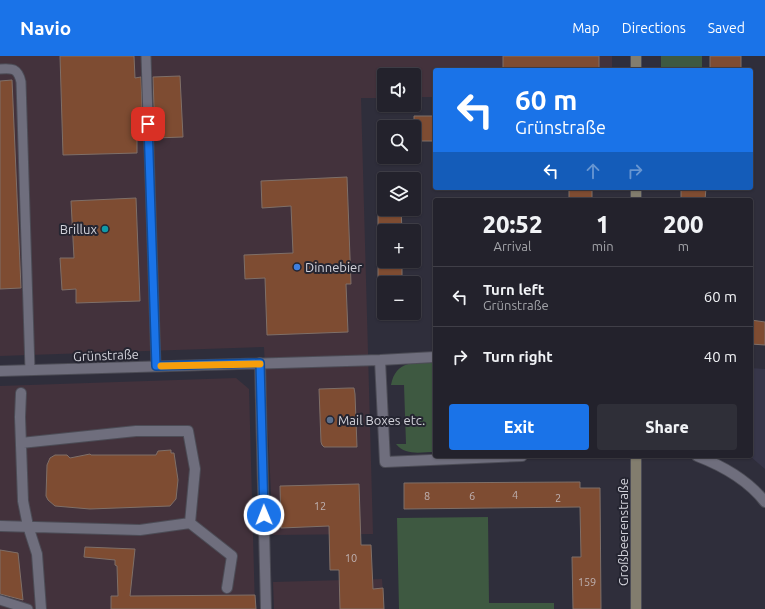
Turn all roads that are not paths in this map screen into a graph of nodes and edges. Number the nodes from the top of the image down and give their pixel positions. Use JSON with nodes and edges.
{"nodes":[{"id":1,"x":146,"y":56,"type":"edge"},
{"id":2,"x":636,"y":56,"type":"edge"},
{"id":3,"x":636,"y":68,"type":"edge"},
{"id":4,"x":0,"y":69,"type":"edge"},
{"id":5,"x":433,"y":357,"type":"edge"},
{"id":6,"x":380,"y":360,"type":"junction"},
{"id":7,"x":260,"y":363,"type":"junction"},
{"id":8,"x":156,"y":366,"type":"junction"},
{"id":9,"x":0,"y":370,"type":"edge"},
{"id":10,"x":30,"y":370,"type":"junction"},
{"id":11,"x":21,"y":393,"type":"dead end"},
{"id":12,"x":21,"y":443,"type":"junction"},
{"id":13,"x":476,"y":458,"type":"edge"},
{"id":14,"x":636,"y":458,"type":"edge"},
{"id":15,"x":702,"y":458,"type":"edge"},
{"id":16,"x":765,"y":502,"type":"edge"},
{"id":17,"x":190,"y":523,"type":"junction"},
{"id":18,"x":0,"y":526,"type":"edge"},
{"id":19,"x":28,"y":526,"type":"junction"},
{"id":20,"x":227,"y":588,"type":"dead end"},
{"id":21,"x":0,"y":600,"type":"edge"},
{"id":22,"x":28,"y":609,"type":"edge"},
{"id":23,"x":41,"y":609,"type":"edge"},
{"id":24,"x":266,"y":609,"type":"edge"},
{"id":25,"x":636,"y":609,"type":"edge"}],
"edges":[{"from":1,"to":8,"type":"lane"},
{"from":2,"to":3,"type":"street"},
{"from":4,"to":10,"type":"lane"},
{"from":5,"to":6,"type":"street","name":"Grünstraße"},
{"from":6,"to":7,"type":"street","name":"Grünstraße"},
{"from":6,"to":13,"type":"street"},
{"from":7,"to":8,"type":"street","name":"Grünstraße"},
{"from":7,"to":24,"type":"street"},
{"from":8,"to":10,"type":"street","name":"Grünstraße"},
{"from":9,"to":10,"type":"street","name":"Grünstraße"},
{"from":11,"to":12,"type":"street"},
{"from":12,"to":17,"type":"street"},
{"from":12,"to":19,"type":"street"},
{"from":14,"to":25,"type":"street","name":"Großbeerenstraße"},
{"from":15,"to":16,"type":"street"},
{"from":17,"to":19,"type":"street"},
{"from":17,"to":20,"type":"street"},
{"from":18,"to":19,"type":"street"},
{"from":19,"to":23,"type":"street"},
{"from":21,"to":22,"type":"lane"}]}
